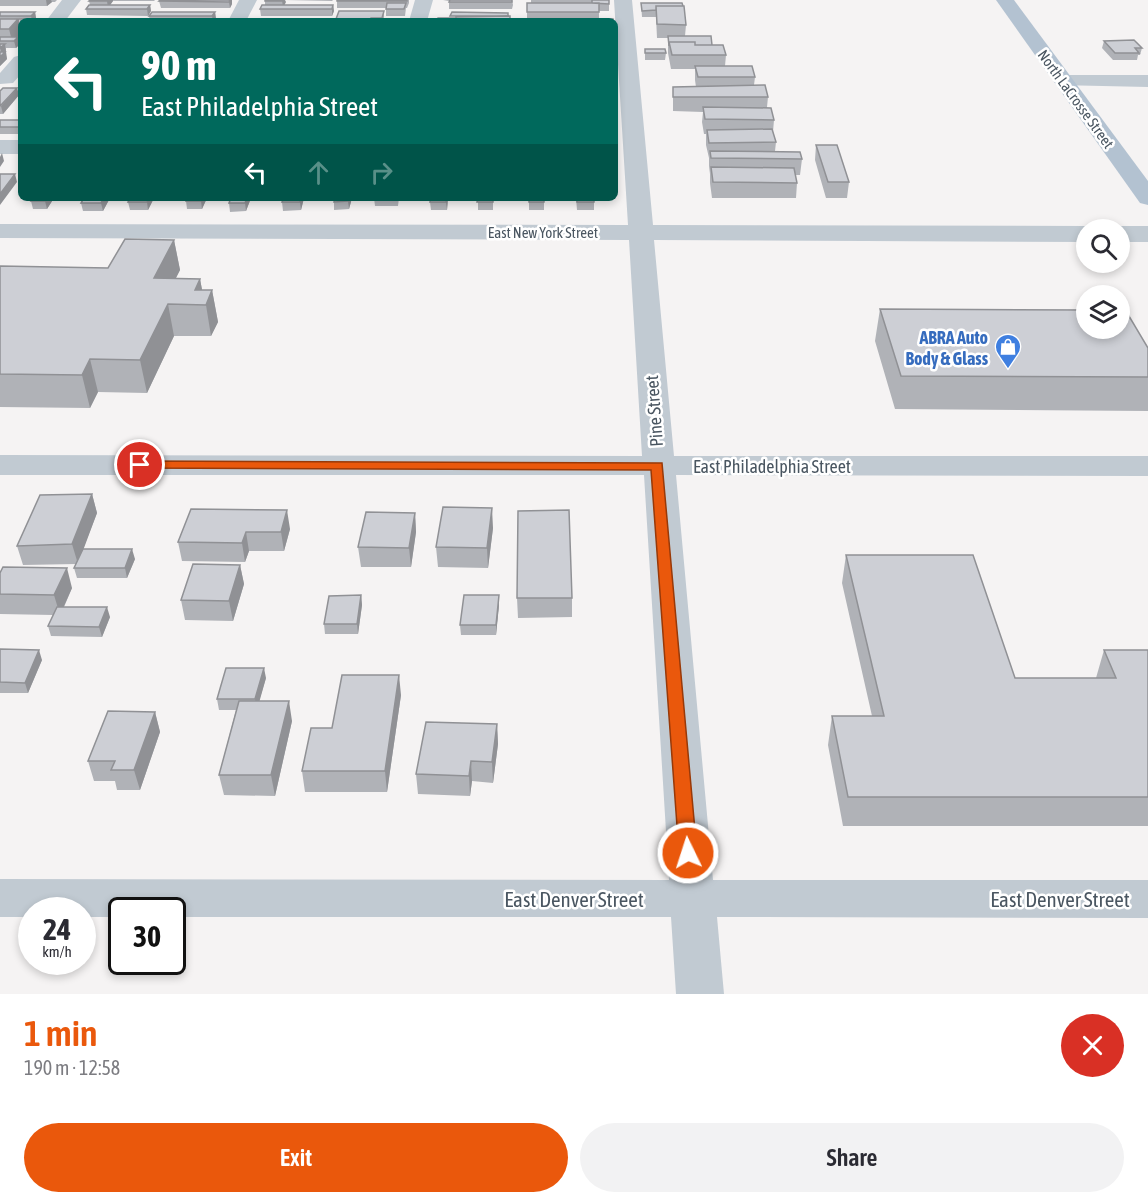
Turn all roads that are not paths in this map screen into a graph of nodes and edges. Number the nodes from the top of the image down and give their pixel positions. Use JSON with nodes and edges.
{"nodes":[{"id":1,"x":72,"y":0,"type":"edge"},
{"id":2,"x":248,"y":0,"type":"edge"},
{"id":3,"x":424,"y":0,"type":"edge"},
{"id":4,"x":623,"y":0,"type":"edge"},
{"id":5,"x":1005,"y":0,"type":"edge"},
{"id":6,"x":57,"y":18,"type":"edge"},
{"id":7,"x":239,"y":18,"type":"edge"},
{"id":8,"x":419,"y":18,"type":"edge"},
{"id":9,"x":18,"y":66,"type":"edge"},
{"id":10,"x":9,"y":79,"type":"edge"},
{"id":11,"x":622,"y":80,"type":"edge"},
{"id":12,"x":1064,"y":81,"type":"junction"},
{"id":13,"x":1148,"y":81,"type":"edge"},
{"id":14,"x":0,"y":147,"type":"edge"},
{"id":15,"x":18,"y":147,"type":"edge"},
{"id":16,"x":625,"y":148,"type":"edge"},
{"id":17,"x":1148,"y":198,"type":"edge"},
{"id":18,"x":0,"y":231,"type":"edge"},
{"id":19,"x":640,"y":232,"type":"junction"},
{"id":20,"x":1076,"y":234,"type":"edge"},
{"id":21,"x":1130,"y":234,"type":"edge"},
{"id":22,"x":1148,"y":234,"type":"edge"},
{"id":23,"x":0,"y":465,"type":"edge"},
{"id":24,"x":658,"y":466,"type":"junction"},
{"id":25,"x":1148,"y":466,"type":"edge"},
{"id":26,"x":0,"y":898,"type":"edge"},
{"id":27,"x":692,"y":899,"type":"junction"},
{"id":28,"x":1148,"y":899,"type":"edge"},
{"id":29,"x":700,"y":994,"type":"edge"}],
"edges":[{"from":1,"to":6,"type":"street"},
{"from":2,"to":7,"type":"street"},
{"from":3,"to":8,"type":"street"},
{"from":4,"to":11,"type":"street","name":"Pine Street"},
{"from":5,"to":12,"type":"main road","name":"North LaCrosse Street"},
{"from":9,"to":10,"type":"street"},
{"from":11,"to":16,"type":"street","name":"Pine Street"},
{"from":12,"to":13,"type":"street"},
{"from":12,"to":17,"type":"main road","name":"North LaCrosse Street"},
{"from":14,"to":15,"type":"street"},
{"from":16,"to":19,"type":"street","name":"Pine Street"},
{"from":18,"to":19,"type":"street","name":"East New York Street"},
{"from":19,"to":20,"type":"street","name":"East New York Street"},
{"from":19,"to":24,"type":"street","name":"Pine Street"},
{"from":21,"to":22,"type":"street"},
{"from":23,"to":24,"type":"street","name":"East Philadelphia Street"},
{"from":24,"to":25,"type":"street","name":"East Philadelphia Street"},
{"from":24,"to":27,"type":"street","name":"Pine Street"},
{"from":26,"to":27,"type":"street","name":"East Denver Street"},
{"from":27,"to":28,"type":"street","name":"East Denver Street"},
{"from":27,"to":29,"type":"street","name":"Pine Street"}]}
